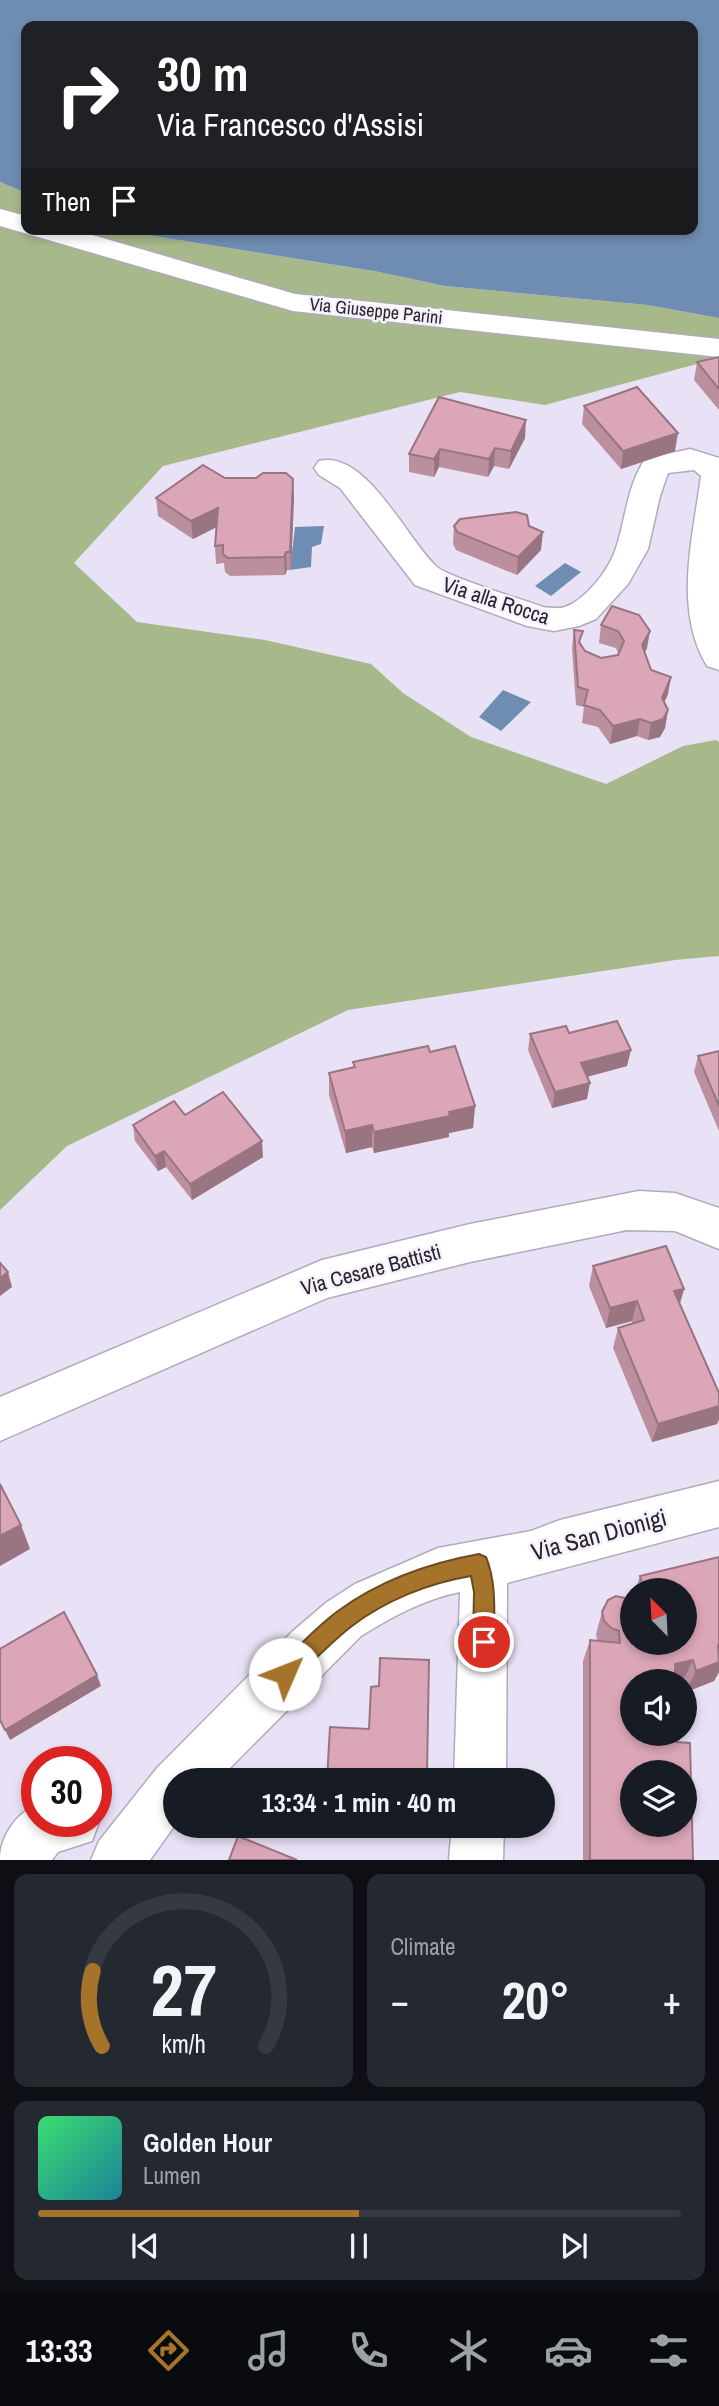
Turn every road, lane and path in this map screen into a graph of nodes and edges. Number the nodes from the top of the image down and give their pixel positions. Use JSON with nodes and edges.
{"nodes":[{"id":1,"x":0,"y":217,"type":"edge"},
{"id":2,"x":21,"y":223,"type":"edge"},
{"id":3,"x":62,"y":235,"type":"edge"},
{"id":4,"x":719,"y":348,"type":"edge"},
{"id":5,"x":330,"y":468,"type":"dead end"},
{"id":6,"x":719,"y":658,"type":"edge"},
{"id":7,"x":719,"y":1230,"type":"edge"},
{"id":8,"x":0,"y":1419,"type":"edge"},
{"id":9,"x":719,"y":1504,"type":"edge"},
{"id":10,"x":479,"y":1564,"type":"junction"},
{"id":11,"x":193,"y":1768,"type":"edge"},
{"id":12,"x":480,"y":1768,"type":"edge"},
{"id":13,"x":163,"y":1801,"type":"edge"},
{"id":14,"x":37,"y":1837,"type":"edge"},
{"id":15,"x":101,"y":1837,"type":"edge"},
{"id":16,"x":477,"y":1838,"type":"edge"},
{"id":17,"x":123,"y":1853,"type":"edge"},
{"id":18,"x":22,"y":1860,"type":"edge"},
{"id":19,"x":476,"y":1860,"type":"edge"}],
"edges":[{"from":1,"to":2,"type":"street"},
{"from":3,"to":4,"type":"street","name":"Via Giuseppe Parini"},
{"from":5,"to":6,"type":"street","name":"Via alla Rocca"},
{"from":7,"to":8,"type":"street","name":"Via Cesare Battisti"},
{"from":9,"to":10,"type":"street","name":"Via San Dionigi"},
{"from":10,"to":11,"type":"street","name":"Via San Dionigi"},
{"from":10,"to":12,"type":"street"},
{"from":13,"to":17,"type":"street"},
{"from":14,"to":18,"type":"street"},
{"from":15,"to":17,"type":"street"},
{"from":16,"to":19,"type":"street"}]}
